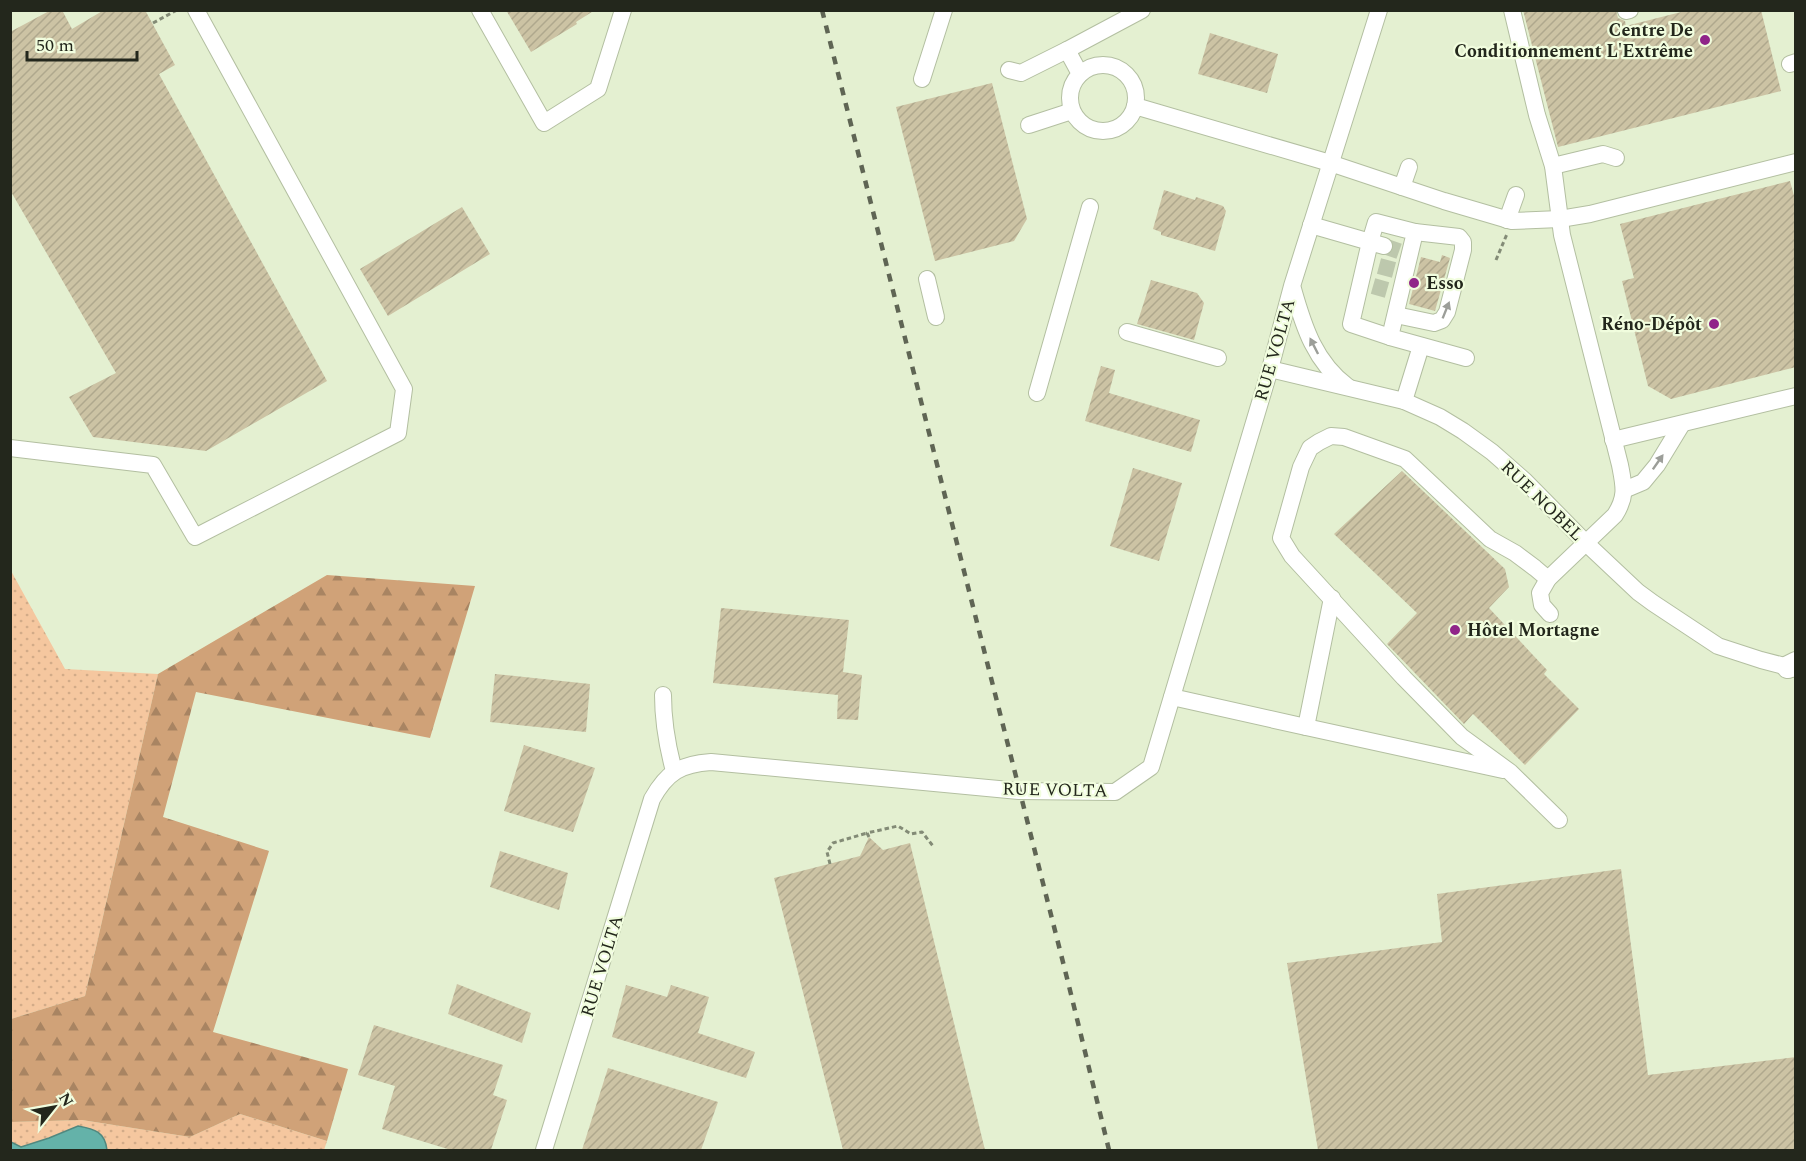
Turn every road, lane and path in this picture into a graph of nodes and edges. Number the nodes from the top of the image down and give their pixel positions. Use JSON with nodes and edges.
{"nodes":[{"id":1,"x":177,"y":10,"type":"edge"},
{"id":2,"x":196,"y":10,"type":"edge"},
{"id":3,"x":480,"y":10,"type":"edge"},
{"id":4,"x":623,"y":10,"type":"edge"},
{"id":5,"x":944,"y":10,"type":"edge"},
{"id":6,"x":1142,"y":10,"type":"edge"},
{"id":7,"x":1379,"y":10,"type":"edge"},
{"id":8,"x":1512,"y":10,"type":"edge"},
{"id":9,"x":153,"y":23,"type":"dead end"},
{"id":10,"x":1067,"y":50,"type":"junction"},
{"id":11,"x":1009,"y":70,"type":"dead end"},
{"id":12,"x":1080,"y":74,"type":"junction"},
{"id":13,"x":922,"y":79,"type":"dead end"},
{"id":14,"x":1135,"y":106,"type":"junction"},
{"id":15,"x":1072,"y":111,"type":"junction"},
{"id":16,"x":1029,"y":125,"type":"dead end"},
{"id":17,"x":1616,"y":158,"type":"dead end"},
{"id":18,"x":1796,"y":162,"type":"edge"},
{"id":19,"x":1330,"y":163,"type":"junction"},
{"id":20,"x":1553,"y":166,"type":"junction"},
{"id":21,"x":1409,"y":167,"type":"dead end"},
{"id":22,"x":1402,"y":187,"type":"junction"},
{"id":23,"x":1516,"y":195,"type":"dead end"},
{"id":24,"x":1090,"y":207,"type":"dead end"},
{"id":25,"x":1560,"y":219,"type":"junction"},
{"id":26,"x":1509,"y":220,"type":"junction"},
{"id":27,"x":1311,"y":225,"type":"junction"},
{"id":28,"x":1415,"y":232,"type":"junction"},
{"id":29,"x":1377,"y":244,"type":"junction"},
{"id":30,"x":1496,"y":260,"type":"dead end"},
{"id":31,"x":1386,"y":268,"type":"junction"},
{"id":32,"x":927,"y":279,"type":"dead end"},
{"id":33,"x":1292,"y":286,"type":"junction"},
{"id":34,"x":1380,"y":288,"type":"junction"},
{"id":35,"x":1396,"y":315,"type":"junction"},
{"id":36,"x":936,"y":317,"type":"dead end"},
{"id":37,"x":1127,"y":332,"type":"dead end"},
{"id":38,"x":1390,"y":337,"type":"junction"},
{"id":39,"x":1421,"y":346,"type":"junction"},
{"id":40,"x":1218,"y":358,"type":"dead end"},
{"id":41,"x":1466,"y":358,"type":"dead end"},
{"id":42,"x":1270,"y":369,"type":"junction"},
{"id":43,"x":1351,"y":389,"type":"junction"},
{"id":44,"x":1037,"y":393,"type":"dead end"},
{"id":45,"x":1796,"y":396,"type":"edge"},
{"id":46,"x":1404,"y":401,"type":"junction"},
{"id":47,"x":1682,"y":424,"type":"junction"},
{"id":48,"x":1613,"y":440,"type":"junction"},
{"id":49,"x":10,"y":448,"type":"edge"},
{"id":50,"x":1624,"y":490,"type":"junction"},
{"id":51,"x":1587,"y":544,"type":"junction"},
{"id":52,"x":1548,"y":579,"type":"junction"},
{"id":53,"x":1332,"y":598,"type":"junction"},
{"id":54,"x":1550,"y":614,"type":"dead end"},
{"id":55,"x":1793,"y":666,"type":"edge"},
{"id":56,"x":663,"y":695,"type":"dead end"},
{"id":57,"x":1173,"y":697,"type":"junction"},
{"id":58,"x":1306,"y":727,"type":"junction"},
{"id":59,"x":674,"y":771,"type":"junction"},
{"id":60,"x":1510,"y":772,"type":"junction"},
{"id":61,"x":1559,"y":820,"type":"dead end"},
{"id":62,"x":933,"y":846,"type":"dead end"},
{"id":63,"x":830,"y":864,"type":"dead end"},
{"id":64,"x":544,"y":1150,"type":"edge"}],
"edges":[{"from":1,"to":9,"type":"path"},
{"from":2,"to":49,"type":"street"},
{"from":3,"to":4,"type":"street"},
{"from":5,"to":13,"type":"street"},
{"from":6,"to":10,"type":"street"},
{"from":7,"to":19,"type":"street","name":"RUE VOLTA"},
{"from":8,"to":20,"type":"street"},
{"from":10,"to":11,"type":"street"},
{"from":10,"to":12,"type":"street"},
{"from":12,"to":14,"type":"street"},
{"from":12,"to":15,"type":"street"},
{"from":14,"to":15,"type":"street"},
{"from":14,"to":19,"type":"street"},
{"from":15,"to":16,"type":"street"},
{"from":17,"to":20,"type":"street"},
{"from":18,"to":25,"type":"street"},
{"from":19,"to":22,"type":"street"},
{"from":19,"to":27,"type":"street","name":"RUE VOLTA"},
{"from":20,"to":25,"type":"street"},
{"from":21,"to":22,"type":"street"},
{"from":22,"to":26,"type":"street"},
{"from":23,"to":26,"type":"street"},
{"from":24,"to":44,"type":"street"},
{"from":25,"to":26,"type":"street"},
{"from":25,"to":48,"type":"street"},
{"from":26,"to":30,"type":"path"},
{"from":27,"to":29,"type":"street"},
{"from":27,"to":33,"type":"street","name":"RUE VOLTA"},
{"from":28,"to":29,"type":"street"},
{"from":28,"to":31,"type":"street"},
{"from":35,"to":28,"type":"street","one_way":true},
{"from":29,"to":31,"type":"street"},
{"from":31,"to":34,"type":"street"},
{"from":31,"to":34,"type":"street"},
{"from":32,"to":36,"type":"street"},
{"from":33,"to":42,"type":"street","name":"RUE VOLTA"},
{"from":43,"to":33,"type":"street","one_way":true},
{"from":34,"to":35,"type":"street"},
{"from":34,"to":38,"type":"street"},
{"from":35,"to":38,"type":"street"},
{"from":37,"to":40,"type":"street"},
{"from":38,"to":39,"type":"street"},
{"from":39,"to":41,"type":"street"},
{"from":39,"to":46,"type":"street"},
{"from":42,"to":43,"type":"street","name":"RUE NOBEL"},
{"from":42,"to":57,"type":"street","name":"RUE VOLTA"},
{"from":43,"to":46,"type":"street","name":"RUE NOBEL"},
{"from":45,"to":47,"type":"street"},
{"from":46,"to":51,"type":"street","name":"RUE NOBEL"},
{"from":47,"to":48,"type":"street"},
{"from":50,"to":47,"type":"street","one_way":true},
{"from":48,"to":50,"type":"street"},
{"from":50,"to":51,"type":"street"},
{"from":51,"to":52,"type":"street"},
{"from":51,"to":55,"type":"street","name":"RUE NOBEL"},
{"from":52,"to":53,"type":"street"},
{"from":52,"to":54,"type":"street"},
{"from":53,"to":58,"type":"street"},
{"from":53,"to":60,"type":"street"},
{"from":56,"to":59,"type":"street"},
{"from":57,"to":58,"type":"street"},
{"from":57,"to":59,"type":"street","name":"RUE VOLTA"},
{"from":58,"to":60,"type":"street"},
{"from":59,"to":64,"type":"street","name":"RUE VOLTA"},
{"from":60,"to":61,"type":"street"},
{"from":62,"to":63,"type":"path"}]}
